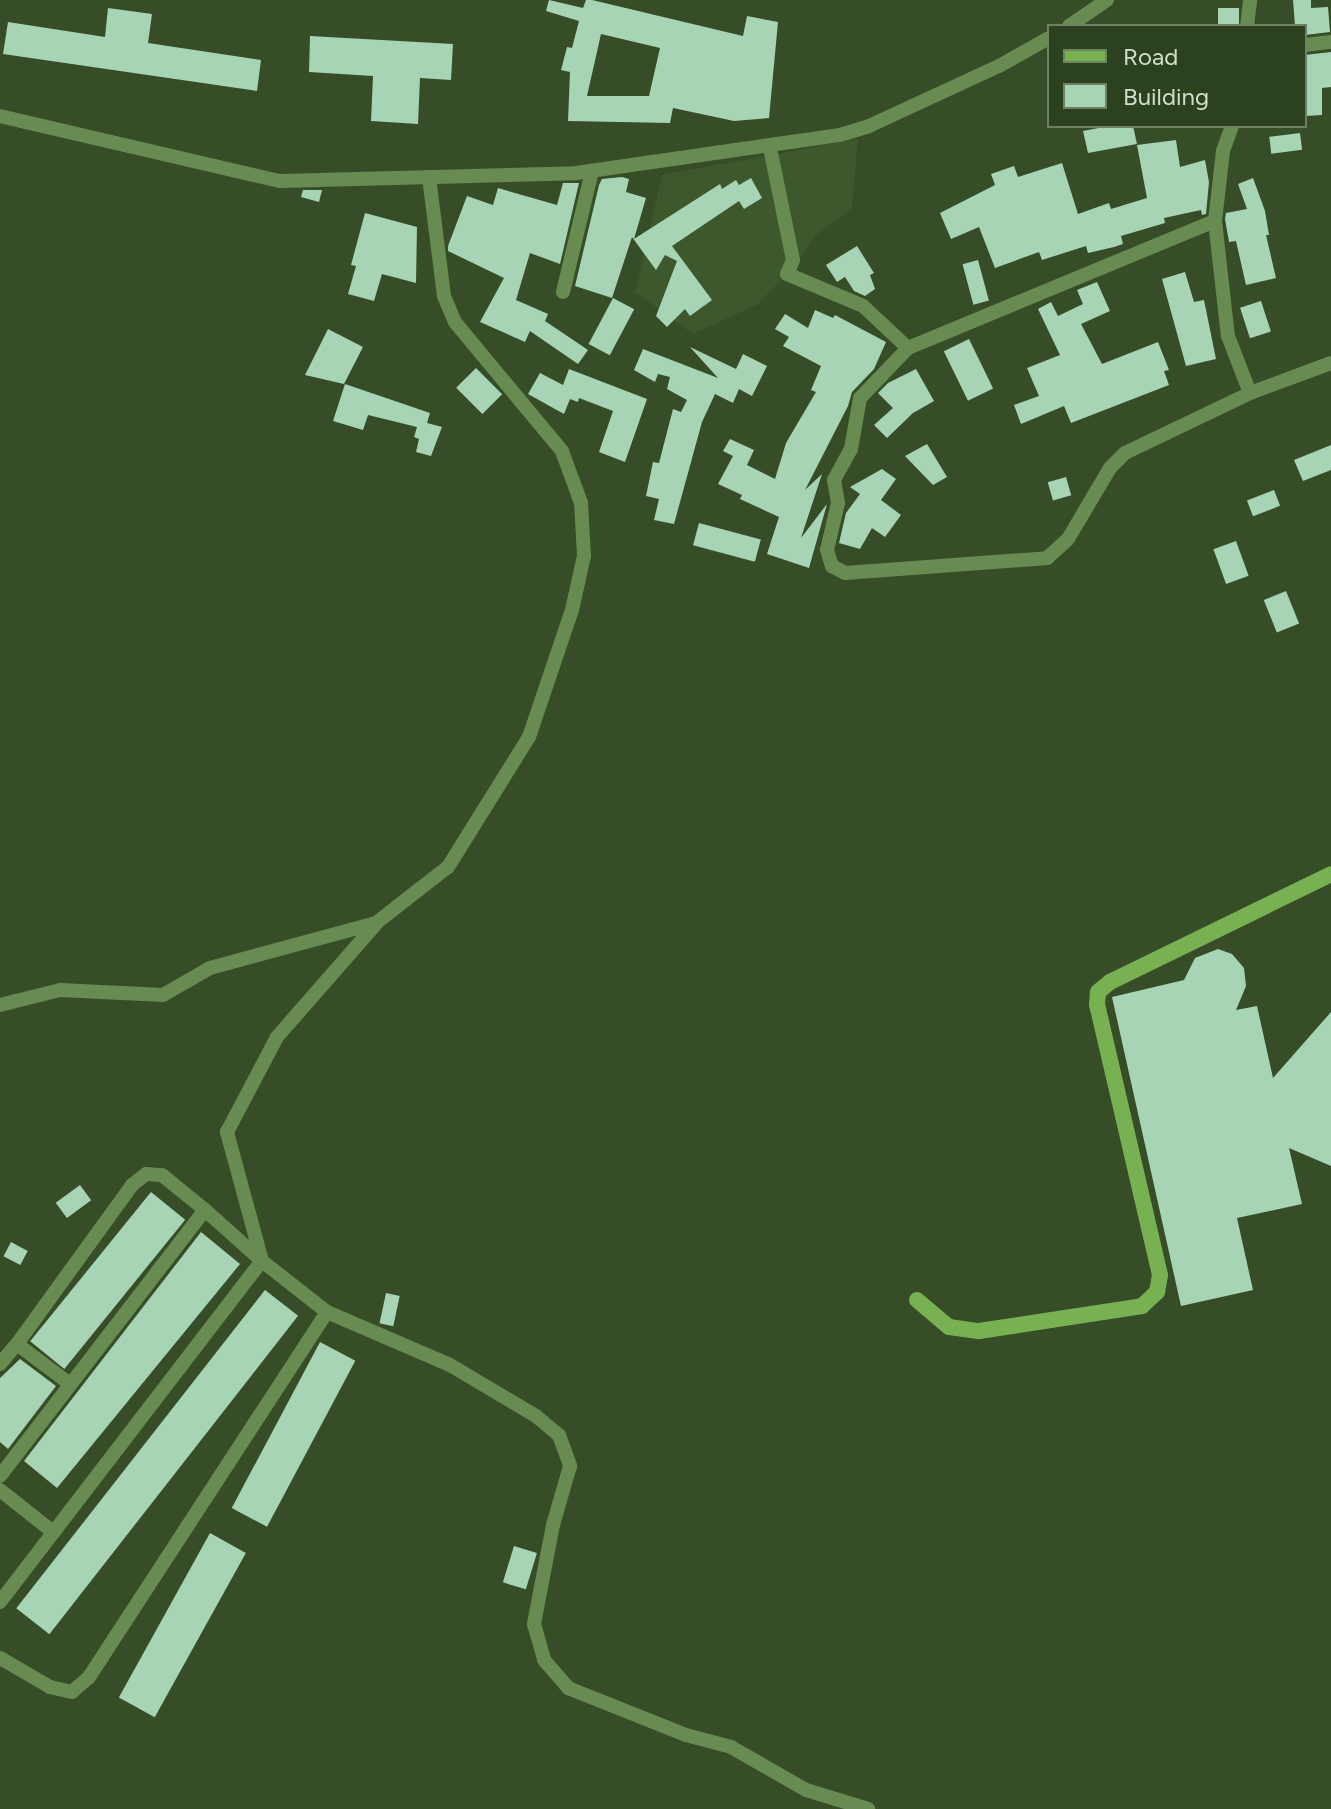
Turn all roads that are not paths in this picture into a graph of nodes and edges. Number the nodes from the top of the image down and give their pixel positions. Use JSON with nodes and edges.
{"nodes":[{"id":1,"x":1107,"y":0,"type":"edge"},
{"id":2,"x":1250,"y":0,"type":"edge"},
{"id":3,"x":1072,"y":24,"type":"edge"},
{"id":4,"x":1247,"y":24,"type":"edge"},
{"id":5,"x":1047,"y":39,"type":"edge"},
{"id":6,"x":1331,"y":42,"type":"edge"},
{"id":7,"x":1307,"y":45,"type":"edge"},
{"id":8,"x":0,"y":116,"type":"edge"},
{"id":9,"x":1231,"y":128,"type":"edge"},
{"id":10,"x":770,"y":148,"type":"junction"},
{"id":11,"x":592,"y":171,"type":"junction"},
{"id":12,"x":429,"y":177,"type":"junction"},
{"id":13,"x":1215,"y":221,"type":"junction"},
{"id":14,"x":563,"y":292,"type":"dead end"},
{"id":15,"x":908,"y":348,"type":"junction"},
{"id":16,"x":1331,"y":363,"type":"edge"},
{"id":17,"x":1250,"y":393,"type":"junction"},
{"id":18,"x":1331,"y":874,"type":"edge"},
{"id":19,"x":376,"y":923,"type":"junction"},
{"id":20,"x":0,"y":1005,"type":"edge"},
{"id":21,"x":205,"y":1210,"type":"junction"},
{"id":22,"x":262,"y":1261,"type":"junction"},
{"id":23,"x":917,"y":1300,"type":"dead end"},
{"id":24,"x":327,"y":1312,"type":"junction"},
{"id":25,"x":17,"y":1344,"type":"junction"},
{"id":26,"x":0,"y":1364,"type":"edge"},
{"id":27,"x":70,"y":1384,"type":"junction"},
{"id":28,"x":0,"y":1476,"type":"edge"},
{"id":29,"x":0,"y":1490,"type":"edge"},
{"id":30,"x":53,"y":1532,"type":"junction"},
{"id":31,"x":0,"y":1602,"type":"edge"},
{"id":32,"x":0,"y":1658,"type":"edge"},
{"id":33,"x":868,"y":1809,"type":"edge"}],
"edges":[{"from":1,"to":3,"type":"street"},
{"from":2,"to":4,"type":"street"},
{"from":5,"to":10,"type":"street"},
{"from":6,"to":7,"type":"street"},
{"from":8,"to":12,"type":"street"},
{"from":9,"to":13,"type":"street"},
{"from":10,"to":11,"type":"street"},
{"from":10,"to":15,"type":"street"},
{"from":11,"to":12,"type":"street"},
{"from":11,"to":14,"type":"street"},
{"from":12,"to":19,"type":"street"},
{"from":13,"to":15,"type":"street"},
{"from":13,"to":17,"type":"street"},
{"from":15,"to":17,"type":"street"},
{"from":16,"to":17,"type":"street"},
{"from":18,"to":23,"type":"street"},
{"from":19,"to":20,"type":"street"},
{"from":19,"to":22,"type":"street"},
{"from":21,"to":22,"type":"street"},
{"from":21,"to":25,"type":"street"},
{"from":21,"to":27,"type":"street"},
{"from":22,"to":24,"type":"street"},
{"from":22,"to":30,"type":"street"},
{"from":24,"to":32,"type":"street"},
{"from":24,"to":33,"type":"street"},
{"from":25,"to":26,"type":"street"},
{"from":25,"to":27,"type":"street"},
{"from":27,"to":28,"type":"street"},
{"from":29,"to":30,"type":"street"},
{"from":30,"to":31,"type":"street"}]}
